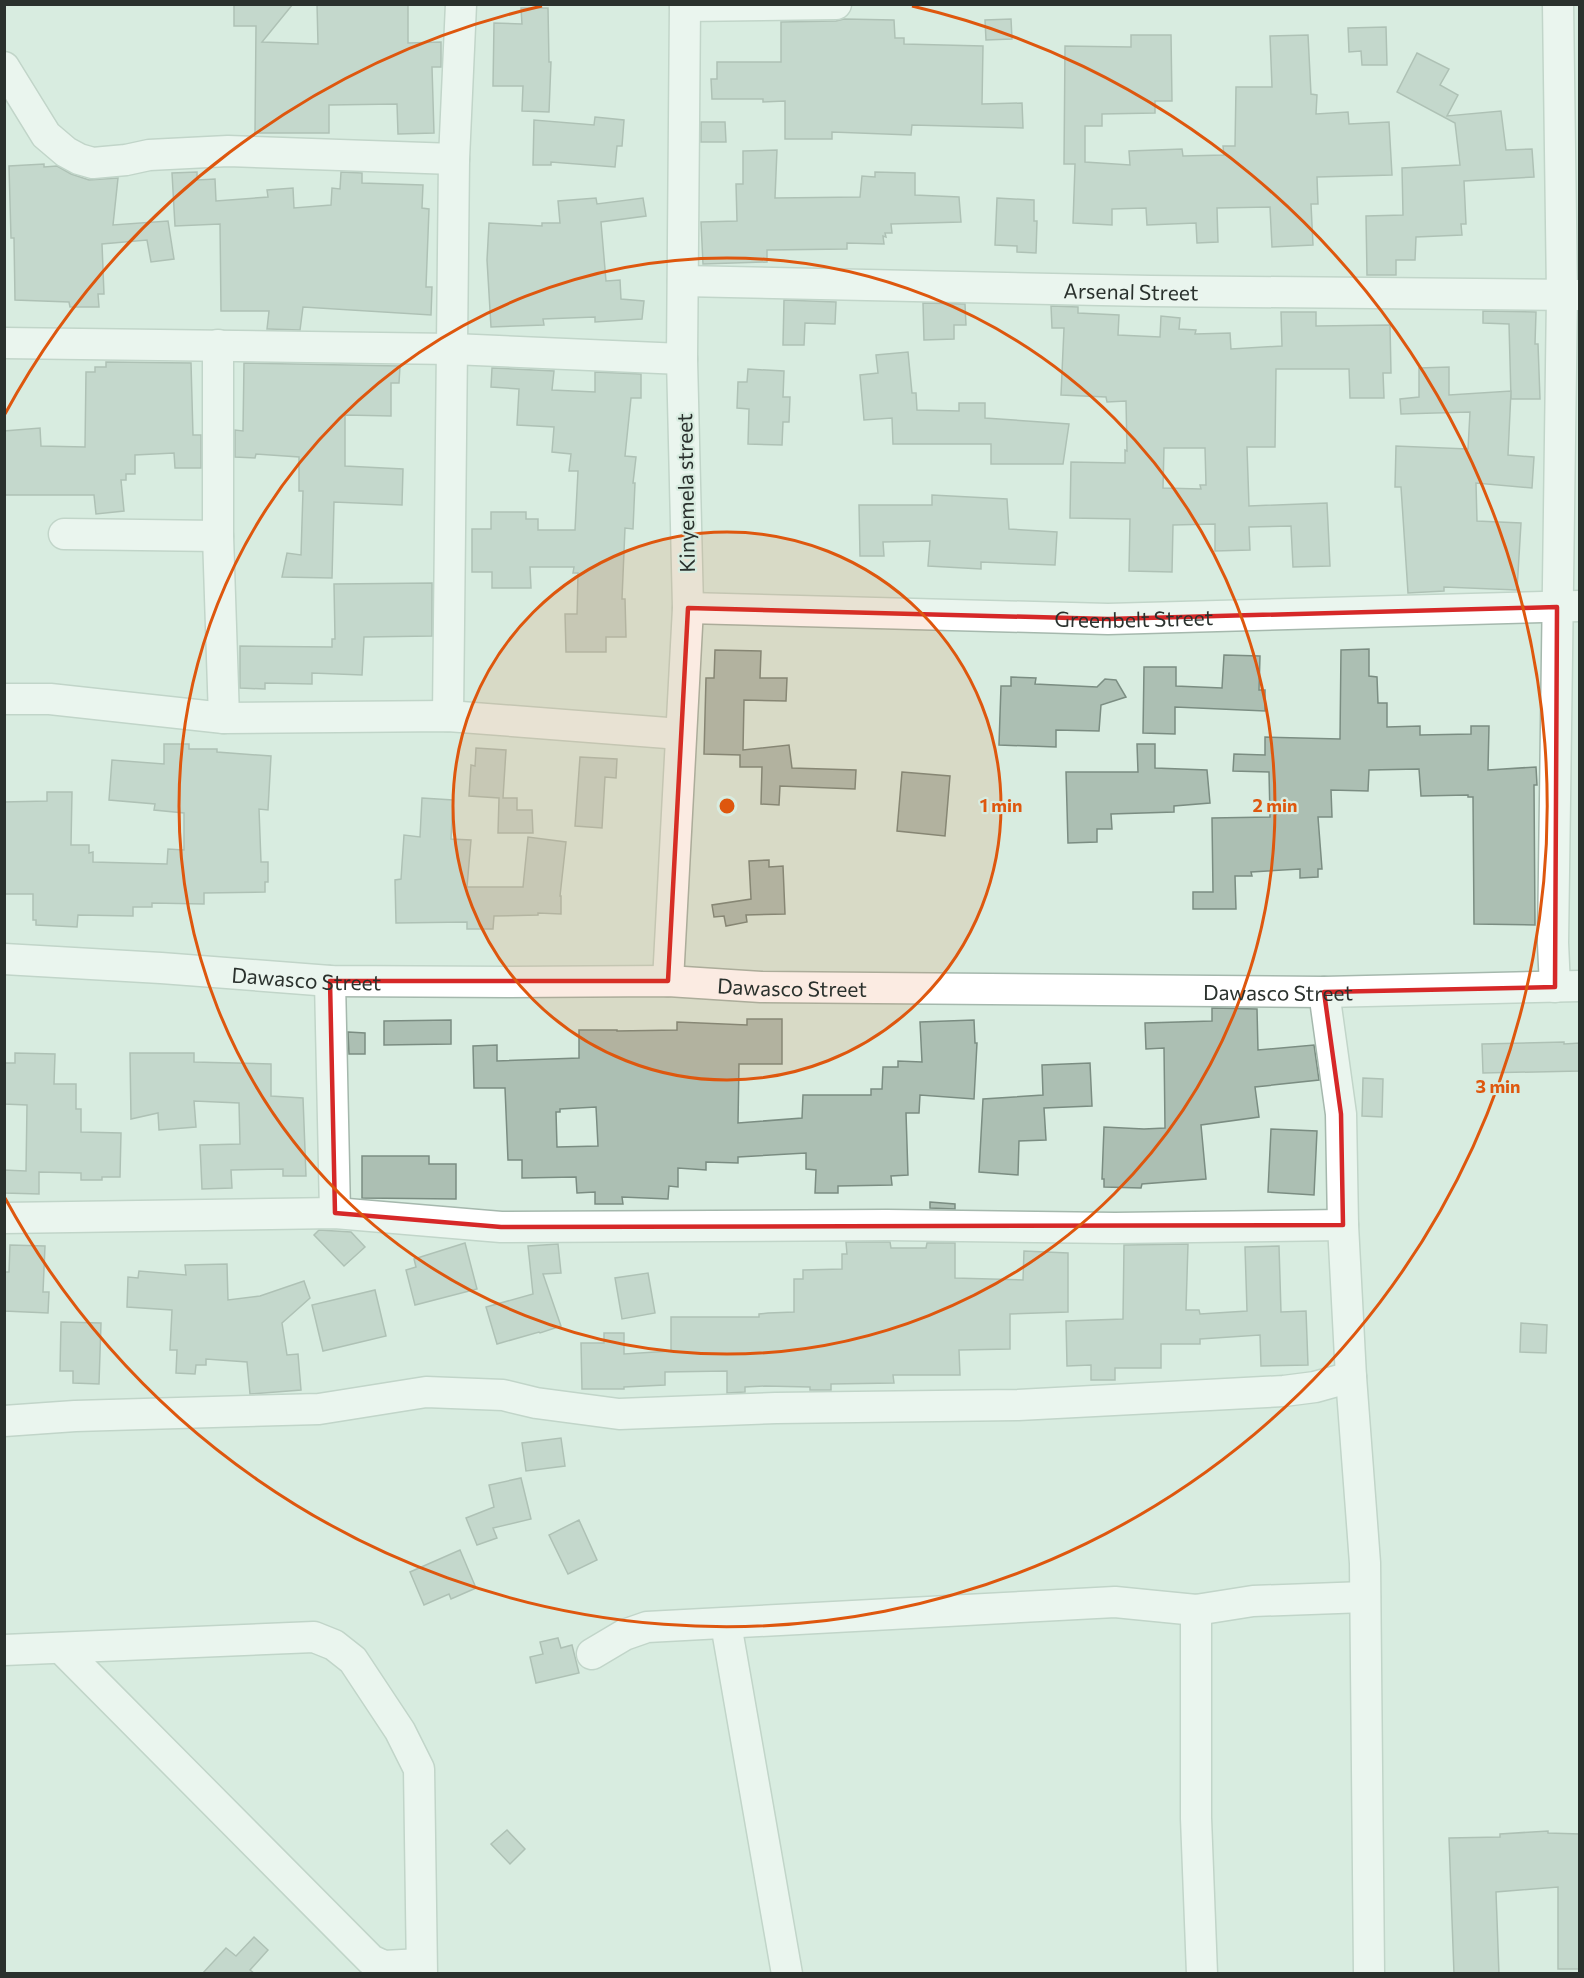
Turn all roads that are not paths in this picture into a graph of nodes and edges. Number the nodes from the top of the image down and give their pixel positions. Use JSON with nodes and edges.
{"nodes":[{"id":1,"x":461,"y":4,"type":"edge"},
{"id":2,"x":836,"y":4,"type":"edge"},
{"id":3,"x":1558,"y":4,"type":"edge"},
{"id":4,"x":685,"y":5,"type":"edge"},
{"id":5,"x":4,"y":67,"type":"edge"},
{"id":6,"x":454,"y":159,"type":"junction"},
{"id":7,"x":683,"y":281,"type":"junction"},
{"id":8,"x":1571,"y":295,"type":"edge"},
{"id":9,"x":4,"y":343,"type":"edge"},
{"id":10,"x":218,"y":345,"type":"junction"},
{"id":11,"x":453,"y":349,"type":"junction"},
{"id":12,"x":682,"y":358,"type":"junction"},
{"id":13,"x":64,"y":534,"type":"dead end"},
{"id":14,"x":218,"y":536,"type":"junction"},
{"id":15,"x":1568,"y":607,"type":"edge"},
{"id":16,"x":688,"y":608,"type":"junction"},
{"id":17,"x":4,"y":699,"type":"edge"},
{"id":18,"x":448,"y":716,"type":"junction"},
{"id":19,"x":224,"y":718,"type":"junction"},
{"id":20,"x":680,"y":734,"type":"junction"},
{"id":21,"x":4,"y":960,"type":"edge"},
{"id":22,"x":330,"y":981,"type":"junction"},
{"id":23,"x":668,"y":981,"type":"junction"},
{"id":24,"x":1567,"y":987,"type":"edge"},
{"id":25,"x":1324,"y":992,"type":"junction"},
{"id":26,"x":335,"y":1213,"type":"junction"},
{"id":27,"x":4,"y":1218,"type":"edge"},
{"id":28,"x":1343,"y":1225,"type":"junction"},
{"id":29,"x":1351,"y":1377,"type":"junction"},
{"id":30,"x":4,"y":1421,"type":"edge"},
{"id":31,"x":1365,"y":1597,"type":"junction"},
{"id":32,"x":1196,"y":1610,"type":"junction"},
{"id":33,"x":726,"y":1624,"type":"junction"},
{"id":34,"x":61,"y":1648,"type":"junction"},
{"id":35,"x":4,"y":1650,"type":"edge"},
{"id":36,"x":592,"y":1654,"type":"dead end"},
{"id":37,"x":421,"y":1969,"type":"edge"},
{"id":38,"x":787,"y":1974,"type":"edge"},
{"id":39,"x":1202,"y":1974,"type":"edge"},
{"id":40,"x":1369,"y":1974,"type":"edge"}],
"edges":[{"from":1,"to":6,"type":"street"},
{"from":2,"to":4,"type":"street"},
{"from":3,"to":8,"type":"street"},
{"from":4,"to":7,"type":"street","name":"Kinyemela street"},
{"from":5,"to":6,"type":"street"},
{"from":6,"to":11,"type":"street"},
{"from":7,"to":8,"type":"street","name":"Arsenal Street"},
{"from":7,"to":12,"type":"street","name":"Kinyemela street"},
{"from":8,"to":15,"type":"street"},
{"from":9,"to":10,"type":"street"},
{"from":10,"to":11,"type":"street"},
{"from":10,"to":14,"type":"street"},
{"from":11,"to":12,"type":"street"},
{"from":11,"to":18,"type":"street"},
{"from":12,"to":16,"type":"street","name":"Kinyemela street"},
{"from":13,"to":14,"type":"street"},
{"from":14,"to":19,"type":"street"},
{"from":15,"to":16,"type":"street","name":"Greenbelt Street"},
{"from":15,"to":24,"type":"street"},
{"from":16,"to":20,"type":"street","name":"Kinyemela street"},
{"from":17,"to":19,"type":"street"},
{"from":18,"to":19,"type":"street"},
{"from":18,"to":20,"type":"street"},
{"from":20,"to":23,"type":"street","name":"Kinyemela street"},
{"from":21,"to":22,"type":"street","name":"Dawasco Street"},
{"from":22,"to":23,"type":"street","name":"Dawasco Street"},
{"from":22,"to":26,"type":"street"},
{"from":23,"to":25,"type":"street","name":"Dawasco Street"},
{"from":24,"to":25,"type":"street","name":"Dawasco Street"},
{"from":25,"to":28,"type":"street"},
{"from":26,"to":27,"type":"street"},
{"from":26,"to":28,"type":"street"},
{"from":28,"to":29,"type":"street"},
{"from":29,"to":30,"type":"street"},
{"from":29,"to":31,"type":"street"},
{"from":31,"to":32,"type":"street"},
{"from":31,"to":40,"type":"street"},
{"from":32,"to":33,"type":"street"},
{"from":32,"to":39,"type":"street"},
{"from":33,"to":36,"type":"street"},
{"from":33,"to":38,"type":"street"},
{"from":34,"to":35,"type":"street"},
{"from":34,"to":37,"type":"street"},
{"from":34,"to":37,"type":"street"}]}
